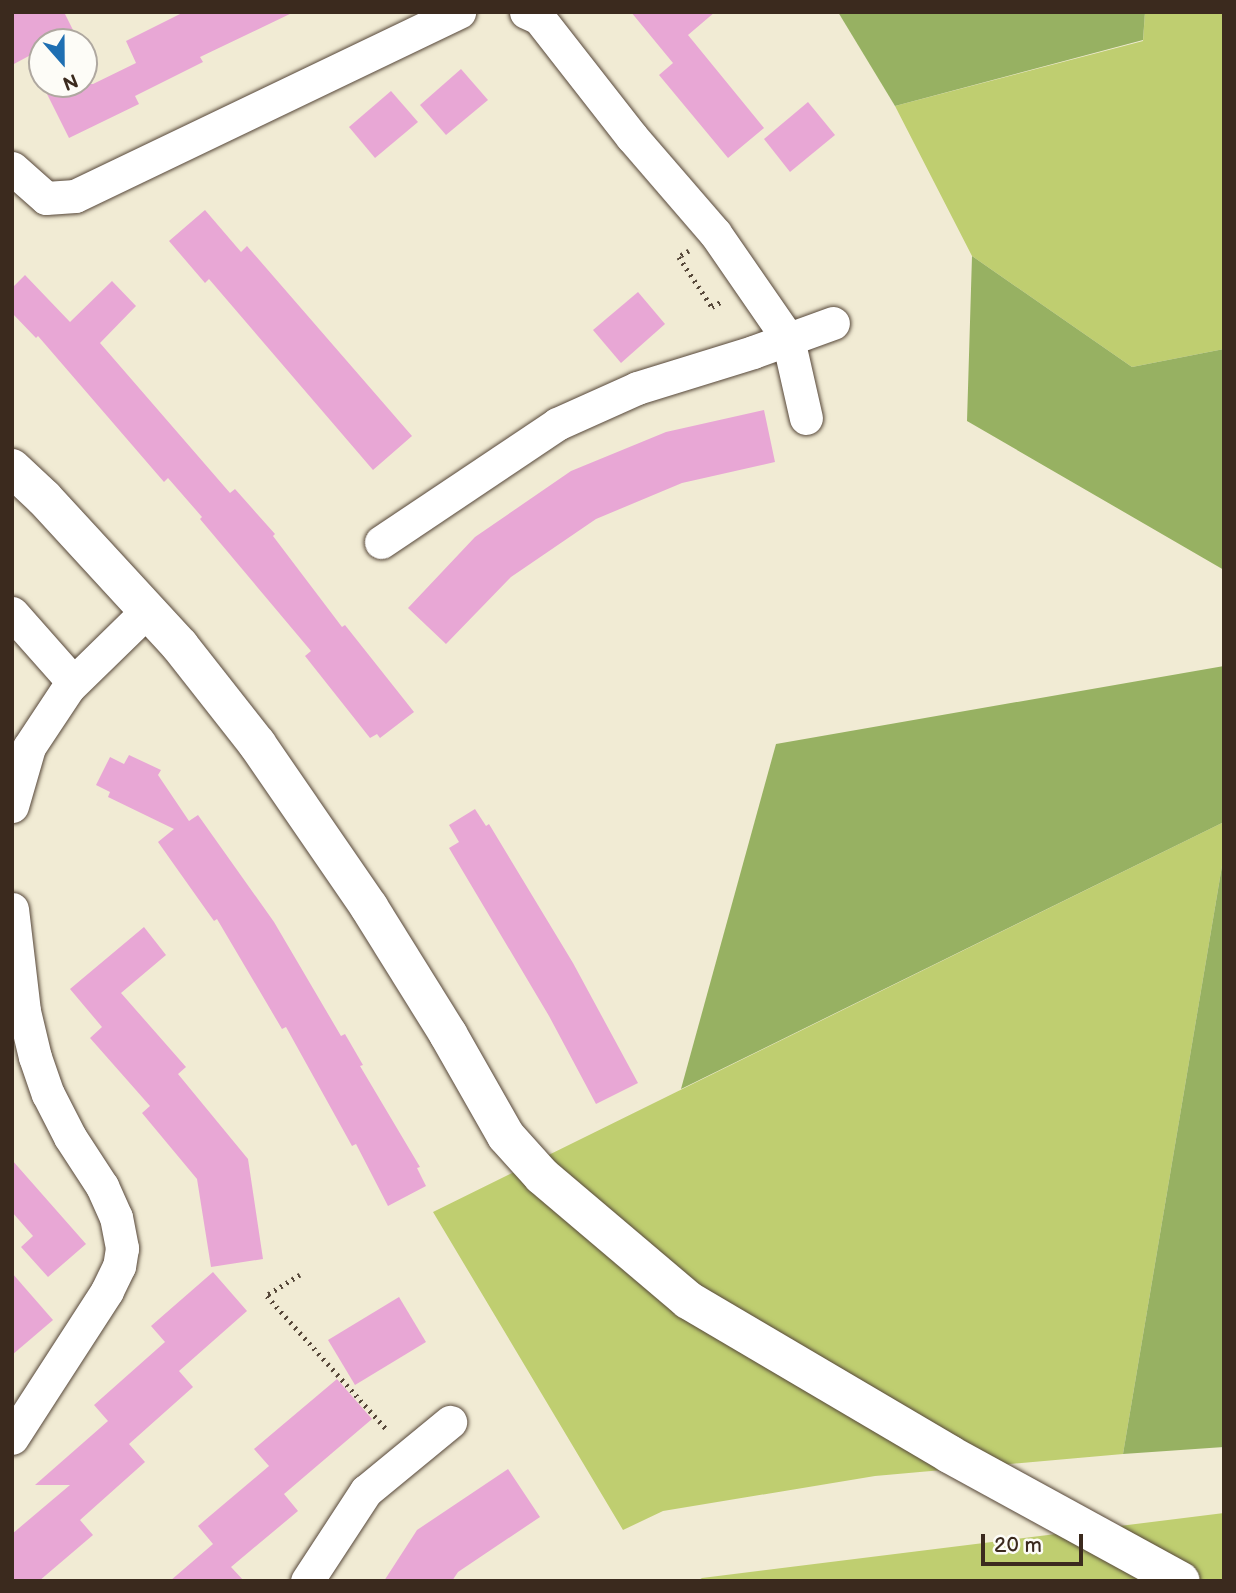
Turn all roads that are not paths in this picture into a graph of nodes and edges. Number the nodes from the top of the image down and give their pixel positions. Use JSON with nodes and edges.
{"nodes":[{"id":1,"x":459,"y":12,"type":"edge"},
{"id":2,"x":526,"y":12,"type":"edge"},
{"id":3,"x":12,"y":168,"type":"edge"},
{"id":4,"x":833,"y":323,"type":"dead end"},
{"id":5,"x":788,"y":339,"type":"junction"},
{"id":6,"x":806,"y":418,"type":"dead end"},
{"id":7,"x":12,"y":468,"type":"edge"},
{"id":8,"x":381,"y":542,"type":"dead end"},
{"id":9,"x":147,"y":611,"type":"junction"},
{"id":10,"x":12,"y":613,"type":"edge"},
{"id":11,"x":73,"y":682,"type":"junction"},
{"id":12,"x":12,"y":806,"type":"edge"},
{"id":13,"x":12,"y":909,"type":"edge"},
{"id":14,"x":17,"y":1420,"type":"edge"},
{"id":15,"x":450,"y":1422,"type":"dead end"},
{"id":16,"x":307,"y":1581,"type":"edge"},
{"id":17,"x":1181,"y":1581,"type":"edge"}],
"edges":[{"from":1,"to":3,"type":"street"},
{"from":2,"to":5,"type":"street"},
{"from":4,"to":5,"type":"street"},
{"from":5,"to":6,"type":"street"},
{"from":5,"to":8,"type":"street"},
{"from":7,"to":9,"type":"street"},
{"from":9,"to":11,"type":"street"},
{"from":9,"to":17,"type":"street"},
{"from":10,"to":11,"type":"street"},
{"from":11,"to":12,"type":"street"},
{"from":13,"to":14,"type":"street"},
{"from":15,"to":16,"type":"street"}]}
